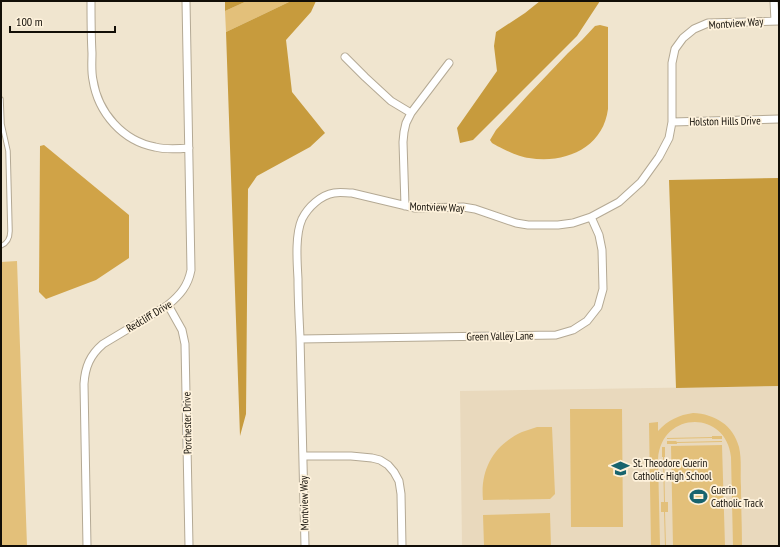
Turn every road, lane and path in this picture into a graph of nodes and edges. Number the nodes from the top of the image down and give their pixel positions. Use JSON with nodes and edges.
{"nodes":[{"id":1,"x":91,"y":1,"type":"edge"},
{"id":2,"x":186,"y":1,"type":"edge"},
{"id":3,"x":774,"y":1,"type":"edge"},
{"id":4,"x":777,"y":21,"type":"edge"},
{"id":5,"x":345,"y":57,"type":"dead end"},
{"id":6,"x":449,"y":63,"type":"dead end"},
{"id":7,"x":1,"y":99,"type":"edge"},
{"id":8,"x":411,"y":113,"type":"junction"},
{"id":9,"x":779,"y":119,"type":"edge"},
{"id":10,"x":672,"y":122,"type":"junction"},
{"id":11,"x":189,"y":148,"type":"junction"},
{"id":12,"x":405,"y":206,"type":"junction"},
{"id":13,"x":591,"y":217,"type":"junction"},
{"id":14,"x":1,"y":246,"type":"edge"},
{"id":15,"x":168,"y":305,"type":"junction"},
{"id":16,"x":300,"y":339,"type":"junction"},
{"id":17,"x":303,"y":456,"type":"junction"},
{"id":18,"x":87,"y":546,"type":"edge"},
{"id":19,"x":189,"y":546,"type":"edge"},
{"id":20,"x":305,"y":546,"type":"edge"},
{"id":21,"x":402,"y":546,"type":"edge"}],
"edges":[{"from":1,"to":11,"type":"street"},
{"from":2,"to":11,"type":"street","name":"Redcliff Drive"},
{"from":3,"to":4,"type":"street"},
{"from":4,"to":10,"type":"street","name":"Montview Way"},
{"from":5,"to":8,"type":"street"},
{"from":6,"to":8,"type":"street"},
{"from":7,"to":14,"type":"lane"},
{"from":8,"to":12,"type":"street"},
{"from":9,"to":10,"type":"street","name":"Holston Hills Drive"},
{"from":10,"to":13,"type":"street","name":"Montview Way"},
{"from":11,"to":15,"type":"street","name":"Redcliff Drive"},
{"from":12,"to":13,"type":"street","name":"Montview Way"},
{"from":12,"to":16,"type":"street","name":"Montview Way"},
{"from":13,"to":16,"type":"street","name":"Green Valley Lane"},
{"from":15,"to":18,"type":"street","name":"Redcliff Drive"},
{"from":15,"to":19,"type":"street","name":"Porchester Drive"},
{"from":16,"to":17,"type":"street","name":"Montview Way"},
{"from":17,"to":20,"type":"street","name":"Montview Way"},
{"from":17,"to":21,"type":"street"}]}
